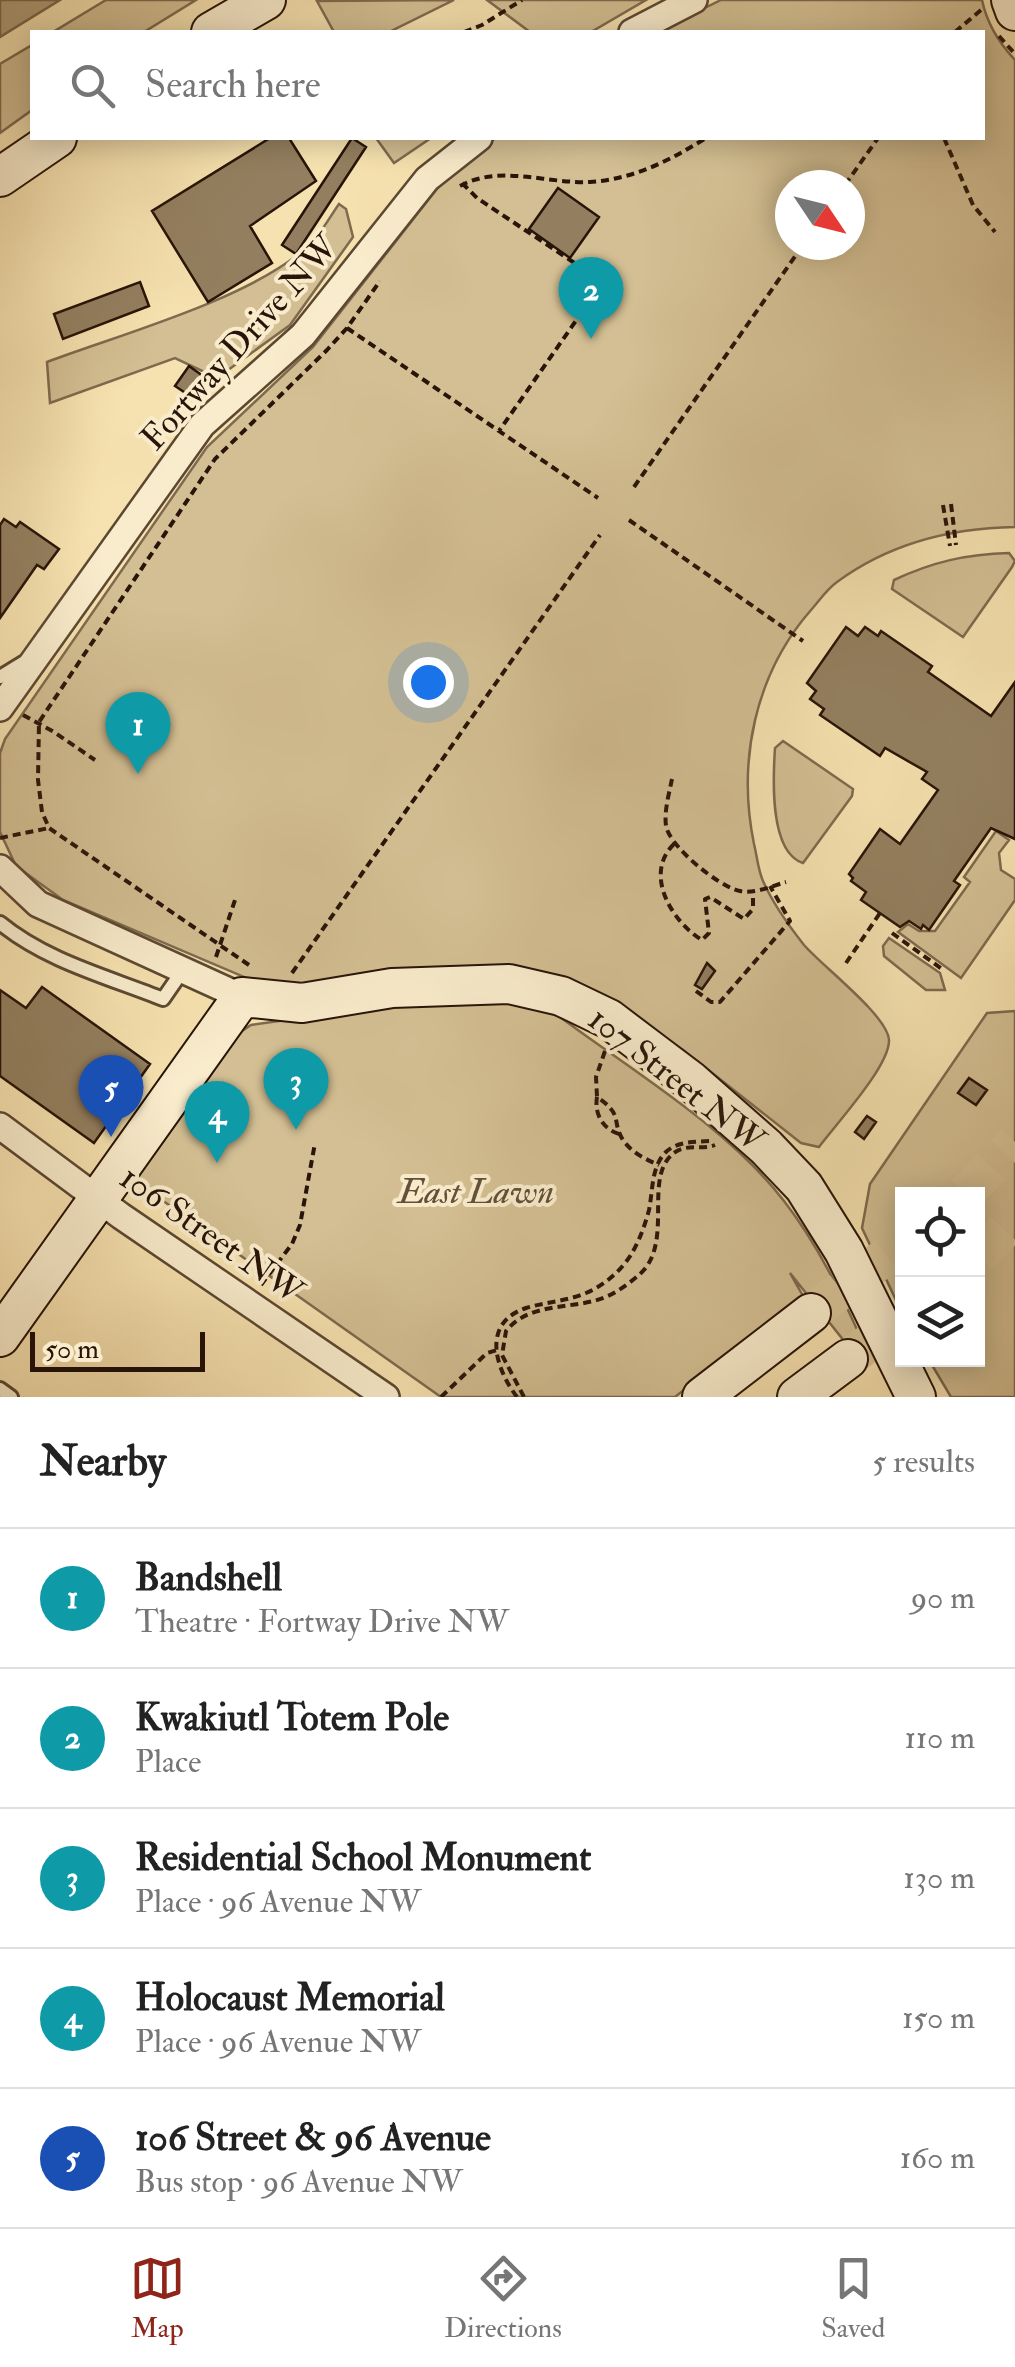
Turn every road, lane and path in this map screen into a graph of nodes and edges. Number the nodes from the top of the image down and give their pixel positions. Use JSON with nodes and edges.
{"nodes":[{"id":1,"x":266,"y":0,"type":"edge"},
{"id":2,"x":522,"y":0,"type":"edge"},
{"id":3,"x":694,"y":0,"type":"edge"},
{"id":4,"x":1004,"y":5,"type":"edge"},
{"id":5,"x":214,"y":30,"type":"edge"},
{"id":6,"x":470,"y":30,"type":"edge"},
{"id":7,"x":636,"y":30,"type":"edge"},
{"id":8,"x":958,"y":30,"type":"edge"},
{"id":9,"x":54,"y":140,"type":"edge"},
{"id":10,"x":477,"y":140,"type":"edge"},
{"id":11,"x":703,"y":140,"type":"edge"},
{"id":12,"x":877,"y":140,"type":"edge"},
{"id":13,"x":945,"y":140,"type":"edge"},
{"id":14,"x":856,"y":170,"type":"edge"},
{"id":15,"x":0,"y":177,"type":"edge"},
{"id":16,"x":995,"y":232,"type":"dead end"},
{"id":17,"x":793,"y":260,"type":"edge"},
{"id":18,"x":499,"y":432,"type":"junction"},
{"id":19,"x":634,"y":487,"type":"dead end"},
{"id":20,"x":598,"y":498,"type":"dead end"},
{"id":21,"x":950,"y":504,"type":"dead end"},
{"id":22,"x":943,"y":505,"type":"dead end"},
{"id":23,"x":629,"y":520,"type":"dead end"},
{"id":24,"x":600,"y":535,"type":"dead end"},
{"id":25,"x":803,"y":642,"type":"dead end"},
{"id":26,"x":38,"y":654,"type":"junction"},
{"id":27,"x":0,"y":676,"type":"edge"},
{"id":28,"x":8,"y":711,"type":"edge"},
{"id":29,"x":39,"y":722,"type":"junction"},
{"id":30,"x":95,"y":760,"type":"dead end"},
{"id":31,"x":672,"y":779,"type":"dead end"},
{"id":32,"x":50,"y":828,"type":"junction"},
{"id":33,"x":0,"y":838,"type":"edge"},
{"id":34,"x":674,"y":844,"type":"junction"},
{"id":35,"x":0,"y":868,"type":"edge"},
{"id":36,"x":786,"y":882,"type":"dead end"},
{"id":37,"x":770,"y":886,"type":"junction"},
{"id":38,"x":753,"y":893,"type":"dead end"},
{"id":39,"x":236,"y":897,"type":"dead end"},
{"id":40,"x":880,"y":914,"type":"dead end"},
{"id":41,"x":0,"y":923,"type":"edge"},
{"id":42,"x":892,"y":934,"type":"dead end"},
{"id":43,"x":220,"y":945,"type":"junction"},
{"id":44,"x":216,"y":957,"type":"dead end"},
{"id":45,"x":846,"y":963,"type":"dead end"},
{"id":46,"x":942,"y":969,"type":"dead end"},
{"id":47,"x":183,"y":970,"type":"junction"},
{"id":48,"x":289,"y":977,"type":"dead end"},
{"id":49,"x":247,"y":982,"type":"junction"},
{"id":50,"x":696,"y":991,"type":"dead end"},
{"id":51,"x":606,"y":1050,"type":"dead end"},
{"id":52,"x":597,"y":1098,"type":"junction"},
{"id":53,"x":0,"y":1126,"type":"edge"},
{"id":54,"x":620,"y":1134,"type":"junction"},
{"id":55,"x":725,"y":1136,"type":"dead end"},
{"id":56,"x":316,"y":1143,"type":"dead end"},
{"id":57,"x":660,"y":1166,"type":"junction"},
{"id":58,"x":98,"y":1197,"type":"junction"},
{"id":59,"x":249,"y":1302,"type":"junction"},
{"id":60,"x":811,"y":1313,"type":"tunnel mouth"},
{"id":61,"x":0,"y":1337,"type":"edge"},
{"id":62,"x":498,"y":1349,"type":"junction"},
{"id":63,"x":848,"y":1358,"type":"tunnel mouth"},
{"id":64,"x":0,"y":1389,"type":"edge"},
{"id":65,"x":12,"y":1397,"type":"edge"},
{"id":66,"x":386,"y":1397,"type":"edge"},
{"id":67,"x":441,"y":1397,"type":"edge"},
{"id":68,"x":520,"y":1397,"type":"edge"},
{"id":69,"x":702,"y":1397,"type":"edge"},
{"id":70,"x":798,"y":1397,"type":"edge"},
{"id":71,"x":916,"y":1397,"type":"edge"}],
"edges":[{"from":1,"to":5,"type":"street"},
{"from":2,"to":6,"type":"path"},
{"from":3,"to":7,"type":"street"},
{"from":4,"to":8,"type":"path"},
{"from":9,"to":15,"type":"street"},
{"from":10,"to":26,"type":"street","name":"Fortway Drive NW"},
{"from":11,"to":18,"type":"path"},
{"from":12,"to":14,"type":"path"},
{"from":13,"to":16,"type":"path"},
{"from":17,"to":19,"type":"path"},
{"from":18,"to":20,"type":"path"},
{"from":18,"to":29,"type":"path"},
{"from":21,"to":22,"type":"path"},
{"from":23,"to":25,"type":"path"},
{"from":24,"to":48,"type":"path"},
{"from":26,"to":27,"type":"lane"},
{"from":26,"to":28,"type":"street","name":"Fortway Drive NW"},
{"from":28,"to":29,"type":"path"},
{"from":29,"to":30,"type":"path"},
{"from":29,"to":32,"type":"path"},
{"from":31,"to":34,"type":"path"},
{"from":32,"to":33,"type":"path"},
{"from":32,"to":43,"type":"path"},
{"from":34,"to":37,"type":"path"},
{"from":34,"to":38,"type":"path"},
{"from":35,"to":47,"type":"street"},
{"from":36,"to":37,"type":"path"},
{"from":37,"to":50,"type":"path"},
{"from":39,"to":43,"type":"path"},
{"from":40,"to":45,"type":"path"},
{"from":41,"to":47,"type":"lane"},
{"from":42,"to":46,"type":"path"},
{"from":43,"to":44,"type":"path"},
{"from":43,"to":49,"type":"path"},
{"from":47,"to":49,"type":"street"},
{"from":49,"to":58,"type":"street"},
{"from":49,"to":71,"type":"street","name":"107 Street NW"},
{"from":51,"to":52,"type":"path"},
{"from":52,"to":54,"type":"path"},
{"from":52,"to":54,"type":"path"},
{"from":53,"to":58,"type":"street","name":"106 Street NW"},
{"from":54,"to":57,"type":"path"},
{"from":55,"to":57,"type":"path"},
{"from":56,"to":59,"type":"path"},
{"from":57,"to":62,"type":"path"},
{"from":57,"to":62,"type":"path"},
{"from":58,"to":59,"type":"street","name":"106 Street NW"},
{"from":58,"to":61,"type":"street"},
{"from":59,"to":66,"type":"street","name":"106 Street NW"},
{"from":60,"to":69,"type":"street"},
{"from":62,"to":67,"type":"path"},
{"from":62,"to":68,"type":"path"},
{"from":63,"to":70,"type":"street"},
{"from":64,"to":65,"type":"lane"}]}
